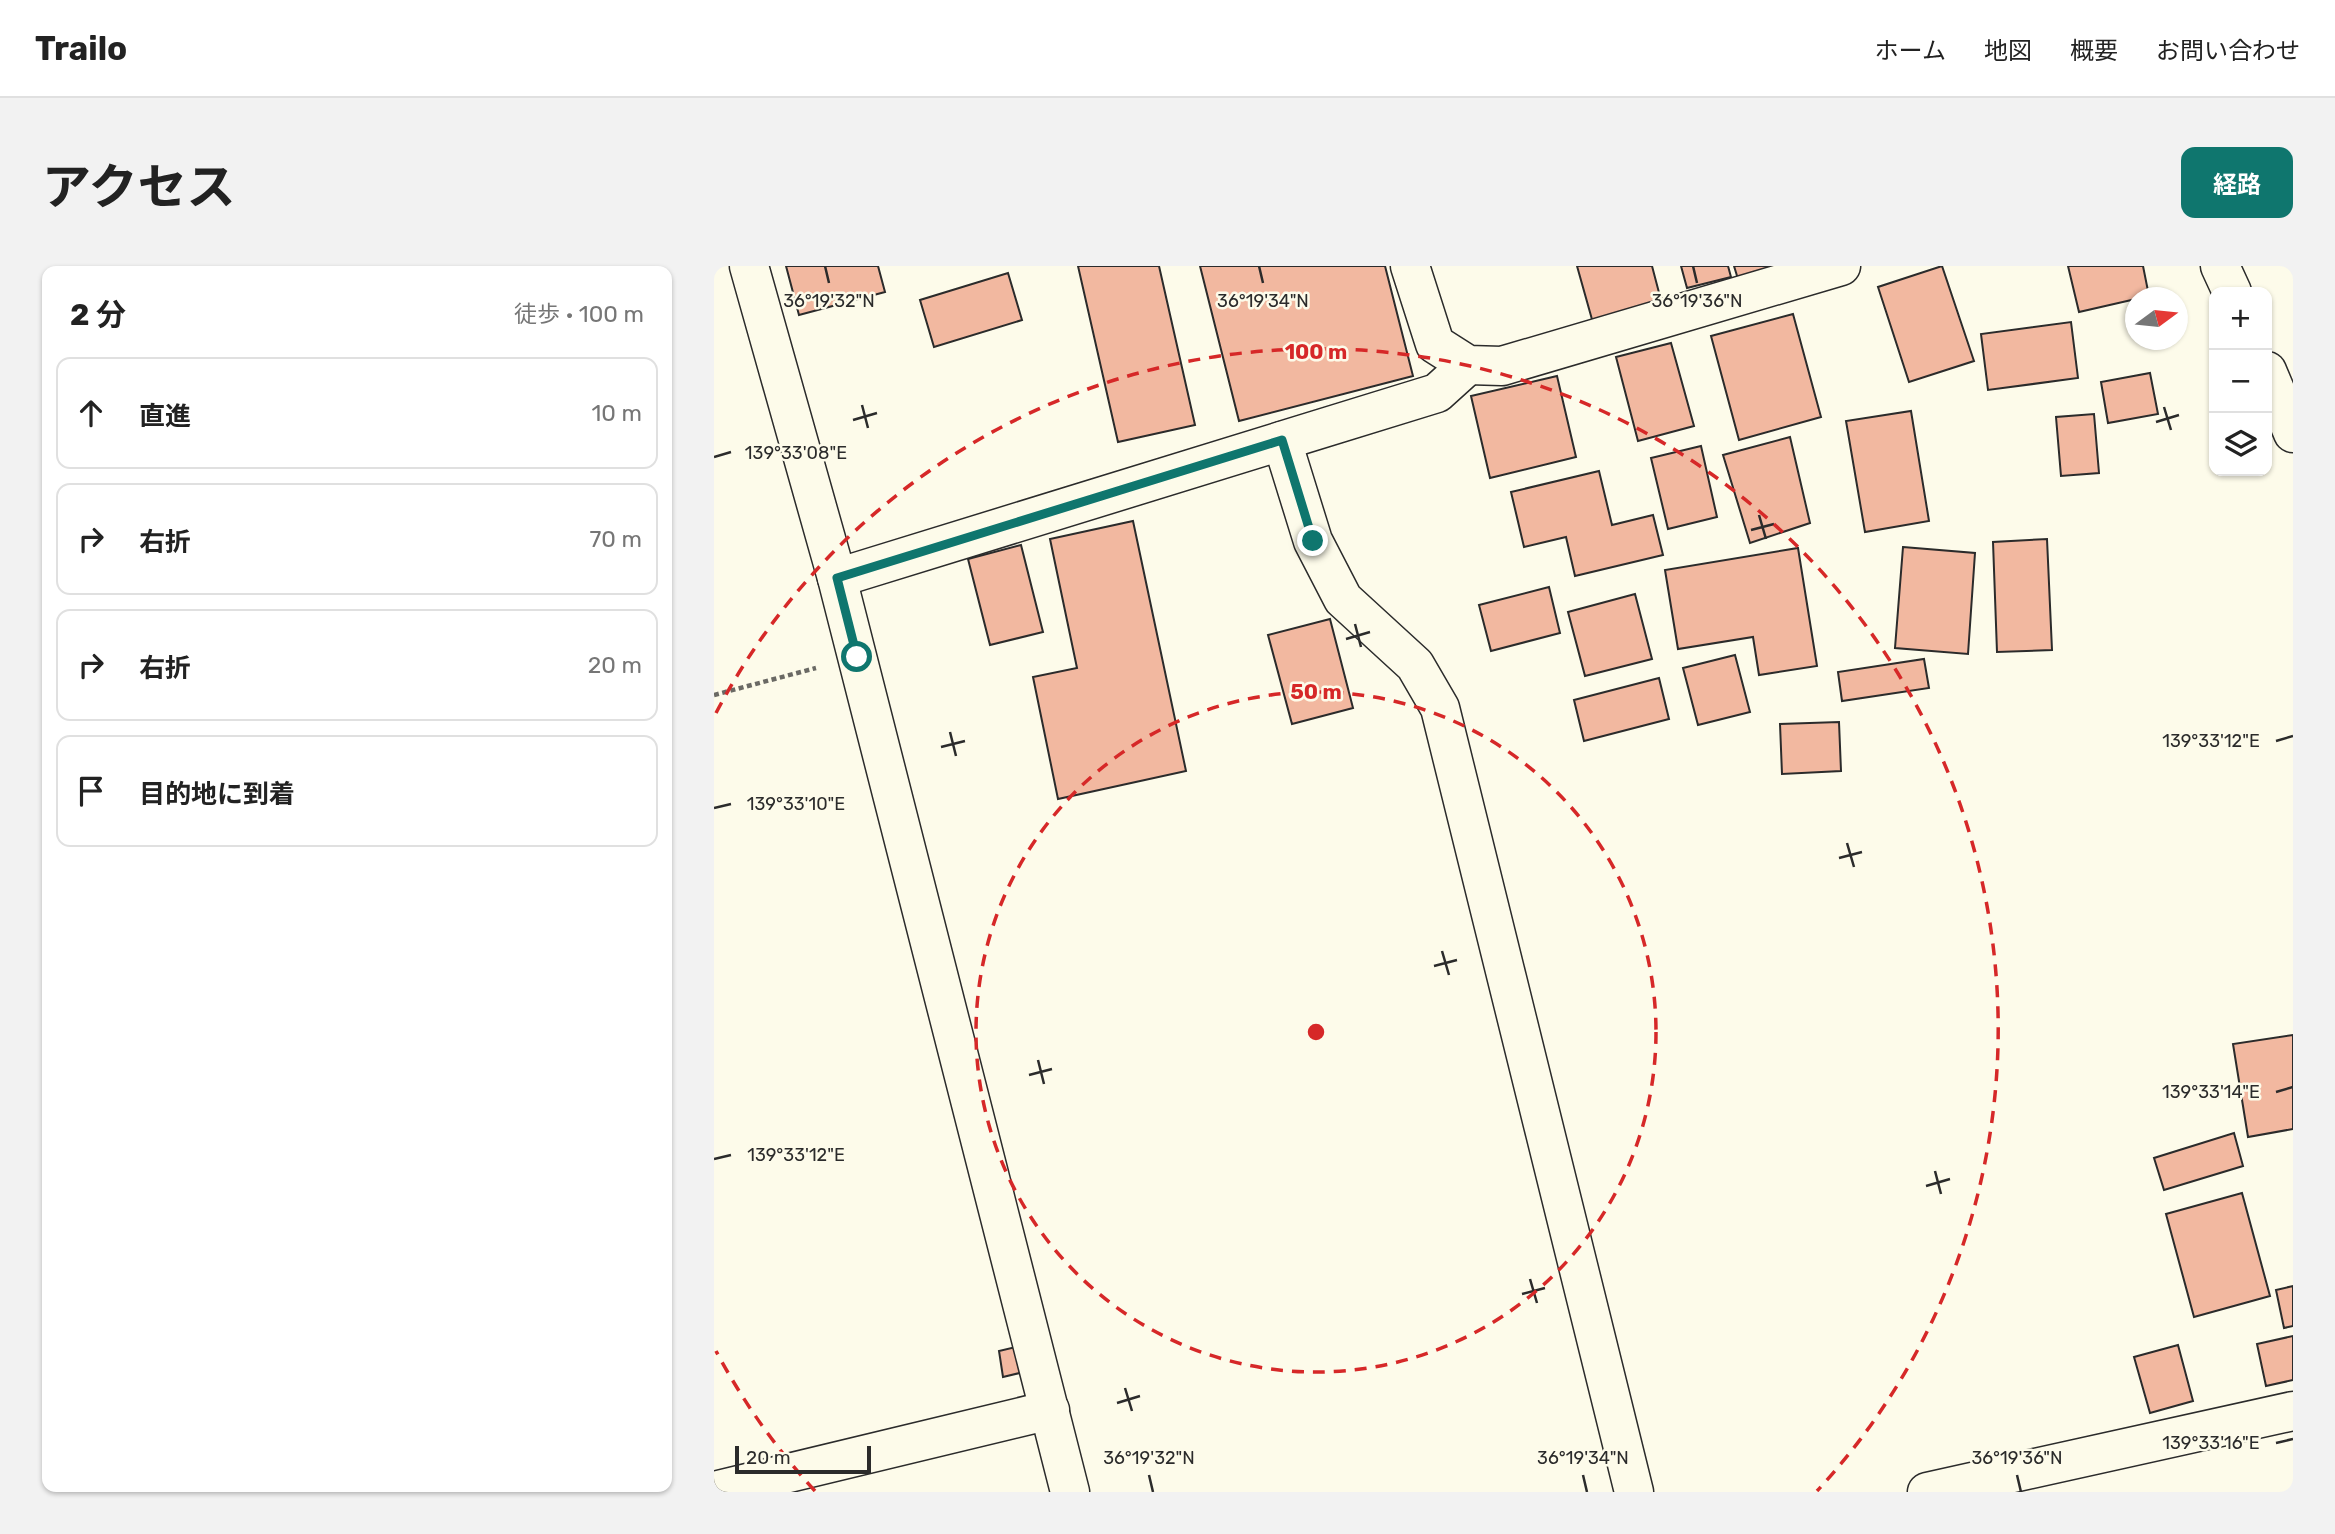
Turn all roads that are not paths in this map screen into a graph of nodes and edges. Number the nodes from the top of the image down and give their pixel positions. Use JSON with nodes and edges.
{"nodes":[{"id":1,"x":749,"y":266,"type":"edge"},
{"id":2,"x":1410,"y":266,"type":"edge"},
{"id":3,"x":1841,"y":266,"type":"edge"},
{"id":4,"x":2220,"y":266,"type":"edge"},
{"id":5,"x":2230,"y":287,"type":"edge"},
{"id":6,"x":1468,"y":365,"type":"junction"},
{"id":7,"x":2278,"y":382,"type":"edge"},
{"id":8,"x":2293,"y":433,"type":"edge"},
{"id":9,"x":1282,"y":440,"type":"junction"},
{"id":10,"x":837,"y":578,"type":"junction"},
{"id":11,"x":1050,"y":1410,"type":"junction"},
{"id":12,"x":2293,"y":1412,"type":"edge"},
{"id":13,"x":714,"y":1491,"type":"edge"},
{"id":14,"x":1070,"y":1492,"type":"edge"},
{"id":15,"x":1634,"y":1492,"type":"edge"},
{"id":16,"x":1927,"y":1492,"type":"edge"}],
"edges":[{"from":1,"to":10,"type":"street"},
{"from":2,"to":6,"type":"street"},
{"from":3,"to":6,"type":"street"},
{"from":4,"to":5,"type":"street"},
{"from":6,"to":9,"type":"street"},
{"from":7,"to":8,"type":"street"},
{"from":9,"to":10,"type":"street"},
{"from":9,"to":15,"type":"street"},
{"from":10,"to":11,"type":"street"},
{"from":11,"to":13,"type":"street"},
{"from":11,"to":14,"type":"street"},
{"from":12,"to":16,"type":"street"}]}
